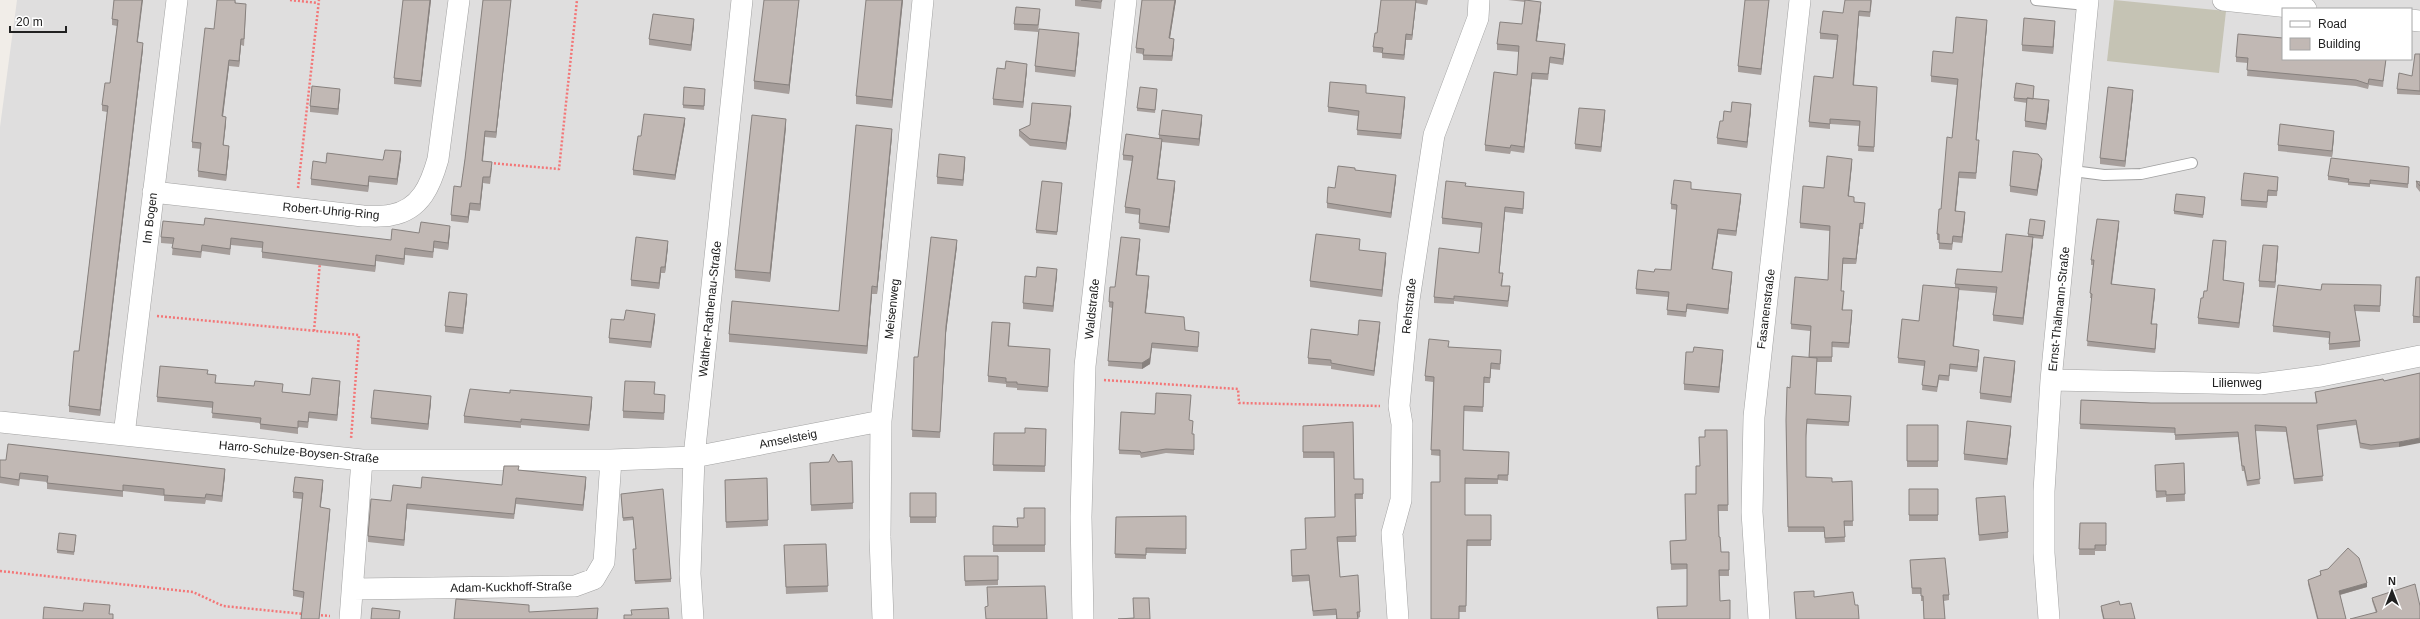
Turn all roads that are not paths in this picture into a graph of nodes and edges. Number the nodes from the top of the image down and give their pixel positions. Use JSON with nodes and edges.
{"nodes":[{"id":1,"x":177,"y":0,"type":"edge"},
{"id":2,"x":460,"y":0,"type":"edge"},
{"id":3,"x":742,"y":0,"type":"edge"},
{"id":4,"x":923,"y":0,"type":"edge"},
{"id":5,"x":1126,"y":0,"type":"edge"},
{"id":6,"x":1479,"y":0,"type":"edge"},
{"id":7,"x":1800,"y":0,"type":"edge"},
{"id":8,"x":2036,"y":0,"type":"edge"},
{"id":9,"x":2223,"y":0,"type":"edge"},
{"id":10,"x":2087,"y":3,"type":"edge"},
{"id":11,"x":2297,"y":8,"type":"edge"},
{"id":12,"x":2192,"y":163,"type":"dead end"},
{"id":13,"x":2073,"y":171,"type":"junction"},
{"id":14,"x":153,"y":192,"type":"junction"},
{"id":15,"x":2420,"y":356,"type":"edge"},
{"id":16,"x":2051,"y":380,"type":"junction"},
{"id":17,"x":881,"y":421,"type":"junction"},
{"id":18,"x":0,"y":422,"type":"edge"},
{"id":19,"x":124,"y":435,"type":"junction"},
{"id":20,"x":694,"y":457,"type":"junction"},
{"id":21,"x":356,"y":459,"type":"junction"},
{"id":22,"x":611,"y":460,"type":"junction"},
{"id":23,"x":353,"y":589,"type":"junction"},
{"id":24,"x":350,"y":619,"type":"edge"},
{"id":25,"x":693,"y":619,"type":"edge"},
{"id":26,"x":883,"y":619,"type":"edge"},
{"id":27,"x":1083,"y":619,"type":"edge"},
{"id":28,"x":1398,"y":619,"type":"edge"},
{"id":29,"x":1759,"y":619,"type":"edge"},
{"id":30,"x":2049,"y":619,"type":"edge"}],
"edges":[{"from":1,"to":14,"type":"street","name":"Im Bogen"},
{"from":2,"to":14,"type":"street","name":"Robert-Uhrig-Ring"},
{"from":3,"to":20,"type":"street","name":"Walther-Rathenau-Straße"},
{"from":4,"to":17,"type":"street","name":"Meisenweg"},
{"from":5,"to":27,"type":"street","name":"Waldstraße"},
{"from":6,"to":28,"type":"street","name":"Rehstraße"},
{"from":7,"to":29,"type":"street","name":"Fasanenstraße"},
{"from":8,"to":10,"type":"lane"},
{"from":9,"to":11,"type":"street"},
{"from":10,"to":13,"type":"street","name":"Ernst-Thälmann-Straße"},
{"from":12,"to":13,"type":"lane"},
{"from":13,"to":16,"type":"street","name":"Ernst-Thälmann-Straße"},
{"from":14,"to":19,"type":"street","name":"Im Bogen"},
{"from":15,"to":16,"type":"street","name":"Lilienweg"},
{"from":16,"to":30,"type":"street","name":"Ernst-Thälmann-Straße"},
{"from":17,"to":20,"type":"street","name":"Amselsteig"},
{"from":17,"to":26,"type":"street","name":"Meisenweg"},
{"from":18,"to":19,"type":"street","name":"Harro-Schulze-Boysen-Straße"},
{"from":19,"to":21,"type":"street","name":"Harro-Schulze-Boysen-Straße"},
{"from":20,"to":22,"type":"street","name":"Harro-Schulze-Boysen-Straße"},
{"from":20,"to":25,"type":"street","name":"Walther-Rathenau-Straße"},
{"from":21,"to":22,"type":"street","name":"Harro-Schulze-Boysen-Straße"},
{"from":21,"to":23,"type":"street"},
{"from":22,"to":23,"type":"street","name":"Adam-Kuckhoff-Straße"},
{"from":23,"to":24,"type":"street"}]}
